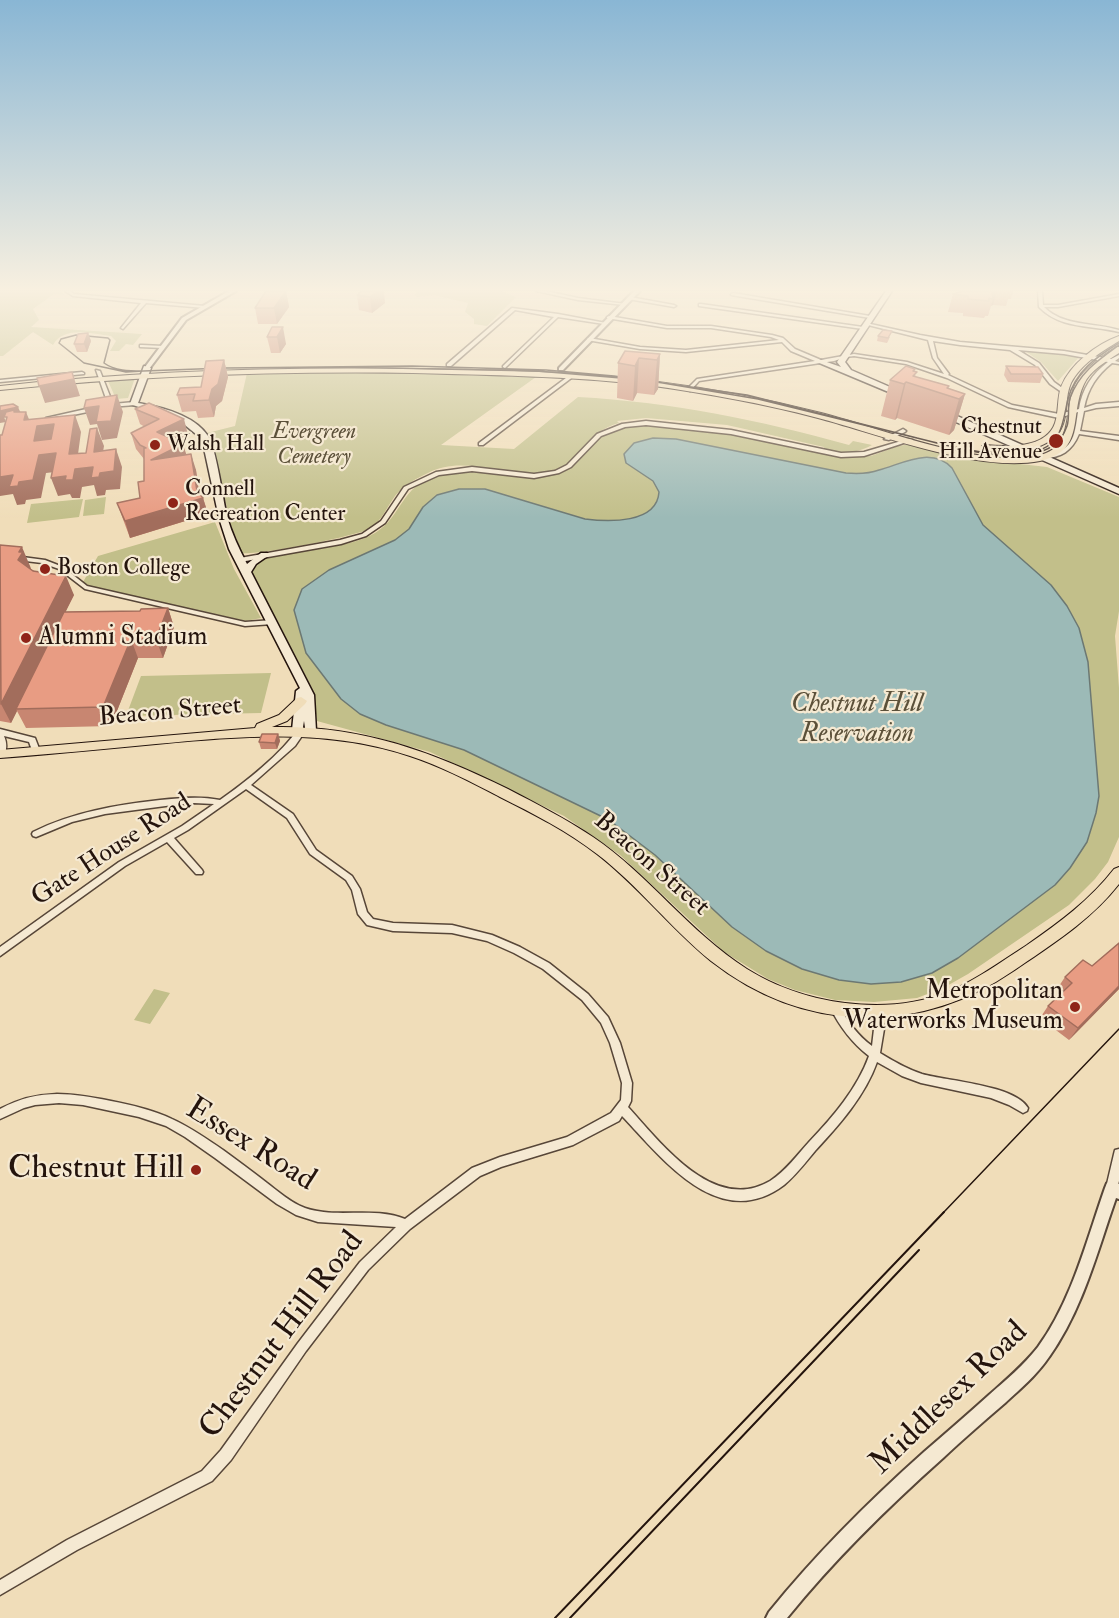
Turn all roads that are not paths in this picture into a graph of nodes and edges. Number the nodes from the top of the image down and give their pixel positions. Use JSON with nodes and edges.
{"nodes":[{"id":1,"x":149,"y":367,"type":"edge"},
{"id":2,"x":221,"y":367,"type":"edge"},
{"id":3,"x":454,"y":367,"type":"edge"},
{"id":4,"x":505,"y":367,"type":"joint"},
{"id":5,"x":563,"y":367,"type":"edge"},
{"id":6,"x":788,"y":367,"type":"edge"},
{"id":7,"x":833,"y":367,"type":"edge"},
{"id":8,"x":849,"y":367,"type":"edge"},
{"id":9,"x":916,"y":367,"type":"edge"},
{"id":10,"x":942,"y":367,"type":"edge"},
{"id":11,"x":1039,"y":367,"type":"edge"},
{"id":12,"x":1080,"y":367,"type":"edge"},
{"id":13,"x":1099,"y":367,"type":"edge"},
{"id":14,"x":476,"y":369,"type":"junction"},
{"id":15,"x":561,"y":369,"type":"junction"},
{"id":16,"x":146,"y":371,"type":"junction"},
{"id":17,"x":82,"y":373,"type":"junction"},
{"id":18,"x":99,"y":374,"type":"junction"},
{"id":19,"x":572,"y":375,"type":"junction"},
{"id":20,"x":855,"y":375,"type":"junction"},
{"id":21,"x":950,"y":376,"type":"junction"},
{"id":22,"x":0,"y":381,"type":"edge"},
{"id":23,"x":691,"y":386,"type":"junction"},
{"id":24,"x":0,"y":387,"type":"edge"},
{"id":25,"x":1063,"y":392,"type":"junction"},
{"id":26,"x":912,"y":400,"type":"edge"},
{"id":27,"x":134,"y":404,"type":"junction"},
{"id":28,"x":1119,"y":404,"type":"edge"},
{"id":29,"x":111,"y":406,"type":"junction"},
{"id":30,"x":934,"y":409,"type":"edge"},
{"id":31,"x":1078,"y":411,"type":"junction"},
{"id":32,"x":1059,"y":416,"type":"junction"},
{"id":33,"x":41,"y":420,"type":"edge"},
{"id":34,"x":903,"y":431,"type":"junction"},
{"id":35,"x":1080,"y":433,"type":"junction"},
{"id":36,"x":894,"y":436,"type":"junction"},
{"id":37,"x":999,"y":437,"type":"junction"},
{"id":38,"x":1119,"y":438,"type":"edge"},
{"id":39,"x":910,"y":440,"type":"junction"},
{"id":40,"x":481,"y":444,"type":"dead end"},
{"id":41,"x":878,"y":448,"type":"junction"},
{"id":42,"x":1023,"y":448,"type":"junction"},
{"id":43,"x":987,"y":449,"type":"junction"},
{"id":44,"x":1042,"y":457,"type":"junction"},
{"id":45,"x":1119,"y":490,"type":"edge"},
{"id":46,"x":264,"y":555,"type":"junction"},
{"id":47,"x":0,"y":556,"type":"edge"},
{"id":48,"x":240,"y":560,"type":"junction"},
{"id":49,"x":246,"y":572,"type":"junction"},
{"id":50,"x":273,"y":622,"type":"junction"},
{"id":51,"x":302,"y":678,"type":"junction"},
{"id":52,"x":301,"y":701,"type":"junction"},
{"id":53,"x":303,"y":730,"type":"junction"},
{"id":54,"x":250,"y":731,"type":"junction"},
{"id":55,"x":0,"y":734,"type":"edge"},
{"id":56,"x":36,"y":751,"type":"junction"},
{"id":57,"x":0,"y":754,"type":"edge"},
{"id":58,"x":246,"y":785,"type":"junction"},
{"id":59,"x":222,"y":803,"type":"junction"},
{"id":60,"x":36,"y":834,"type":"dead end"},
{"id":61,"x":168,"y":837,"type":"junction"},
{"id":62,"x":199,"y":872,"type":"dead end"},
{"id":63,"x":1119,"y":873,"type":"edge"},
{"id":64,"x":0,"y":952,"type":"edge"},
{"id":65,"x":835,"y":1007,"type":"junction"},
{"id":66,"x":876,"y":1010,"type":"junction"},
{"id":67,"x":874,"y":1053,"type":"junction"},
{"id":68,"x":1023,"y":1108,"type":"dead end"},
{"id":69,"x":623,"y":1109,"type":"junction"},
{"id":70,"x":0,"y":1114,"type":"edge"},
{"id":71,"x":1119,"y":1154,"type":"edge"},
{"id":72,"x":1115,"y":1190,"type":"edge"},
{"id":73,"x":406,"y":1225,"type":"junction"},
{"id":74,"x":0,"y":1587,"type":"edge"},
{"id":75,"x":775,"y":1618,"type":"edge"}],
"edges":[{"from":1,"to":16,"type":"street"},
{"from":2,"to":16,"type":"main road"},
{"from":3,"to":14,"type":"main road"},
{"from":4,"to":14,"type":"main road"},
{"from":4,"to":15,"type":"main road"},
{"from":5,"to":15,"type":"street"},
{"from":6,"to":23,"type":"street"},
{"from":7,"to":20,"type":"main road"},
{"from":8,"to":20,"type":"main road"},
{"from":9,"to":21,"type":"street"},
{"from":10,"to":21,"type":"street"},
{"from":11,"to":25,"type":"street"},
{"from":12,"to":25,"type":"main road"},
{"from":13,"to":31,"type":"main road"},
{"from":14,"to":16,"type":"main road"},
{"from":14,"to":19,"type":"main road"},
{"from":15,"to":23,"type":"main road"},
{"from":16,"to":18,"type":"main road"},
{"from":16,"to":27,"type":"main road"},
{"from":17,"to":18,"type":"main road"},
{"from":17,"to":22,"type":"street"},
{"from":17,"to":24,"type":"main road"},
{"from":18,"to":24,"type":"main road"},
{"from":18,"to":29,"type":"street"},
{"from":19,"to":23,"type":"main road"},
{"from":19,"to":40,"type":"street"},
{"from":20,"to":26,"type":"main road"},
{"from":21,"to":32,"type":"street"},
{"from":23,"to":34,"type":"main road"},
{"from":23,"to":36,"type":"main road"},
{"from":25,"to":32,"type":"main road"},
{"from":27,"to":29,"type":"street"},
{"from":27,"to":48,"type":"main road"},
{"from":28,"to":31,"type":"street"},
{"from":29,"to":33,"type":"street"},
{"from":30,"to":37,"type":"main road"},
{"from":31,"to":32,"type":"street"},
{"from":31,"to":35,"type":"street"},
{"from":31,"to":44,"type":"main road"},
{"from":32,"to":42,"type":"main road"},
{"from":34,"to":36,"type":"street"},
{"from":34,"to":43,"type":"main road"},
{"from":35,"to":38,"type":"street"},
{"from":35,"to":44,"type":"street"},
{"from":36,"to":39,"type":"main road"},
{"from":36,"to":41,"type":"street"},
{"from":37,"to":42,"type":"main road"},
{"from":37,"to":43,"type":"main road"},
{"from":39,"to":41,"type":"street"},
{"from":39,"to":44,"type":"main road"},
{"from":41,"to":46,"type":"street"},
{"from":42,"to":43,"type":"main road"},
{"from":42,"to":44,"type":"main road"},
{"from":44,"to":45,"type":"main road"},
{"from":46,"to":48,"type":"street"},
{"from":46,"to":49,"type":"main road"},
{"from":47,"to":50,"type":"street"},
{"from":48,"to":49,"type":"main road"},
{"from":49,"to":50,"type":"main road"},
{"from":50,"to":51,"type":"main road"},
{"from":51,"to":52,"type":"main road"},
{"from":51,"to":53,"type":"main road"},
{"from":52,"to":53,"type":"main road"},
{"from":52,"to":54,"type":"main road"},
{"from":53,"to":54,"type":"main road","name":"Beacon Street"},
{"from":53,"to":58,"type":"street"},
{"from":53,"to":65,"type":"main road","name":"Beacon Street"},
{"from":54,"to":56,"type":"main road","name":"Beacon Street"},
{"from":55,"to":56,"type":"street"},
{"from":55,"to":57,"type":"street"},
{"from":56,"to":57,"type":"main road","name":"Beacon Street"},
{"from":58,"to":59,"type":"street","name":"Gate House Road"},
{"from":58,"to":69,"type":"street"},
{"from":59,"to":60,"type":"street"},
{"from":59,"to":61,"type":"street","name":"Gate House Road"},
{"from":61,"to":62,"type":"street"},
{"from":61,"to":64,"type":"street","name":"Gate House Road"},
{"from":63,"to":66,"type":"main road","name":"Beacon Street"},
{"from":65,"to":66,"type":"main road","name":"Beacon Street"},
{"from":65,"to":67,"type":"street"},
{"from":66,"to":67,"type":"street"},
{"from":67,"to":68,"type":"street"},
{"from":67,"to":69,"type":"street"},
{"from":69,"to":73,"type":"street","name":"Chestnut Hill Road"},
{"from":70,"to":73,"type":"street","name":"Essex Road"},
{"from":71,"to":72,"type":"street","name":"Middlesex Road"},
{"from":72,"to":75,"type":"street","name":"Middlesex Road"},
{"from":73,"to":74,"type":"street","name":"Chestnut Hill Road"}]}
